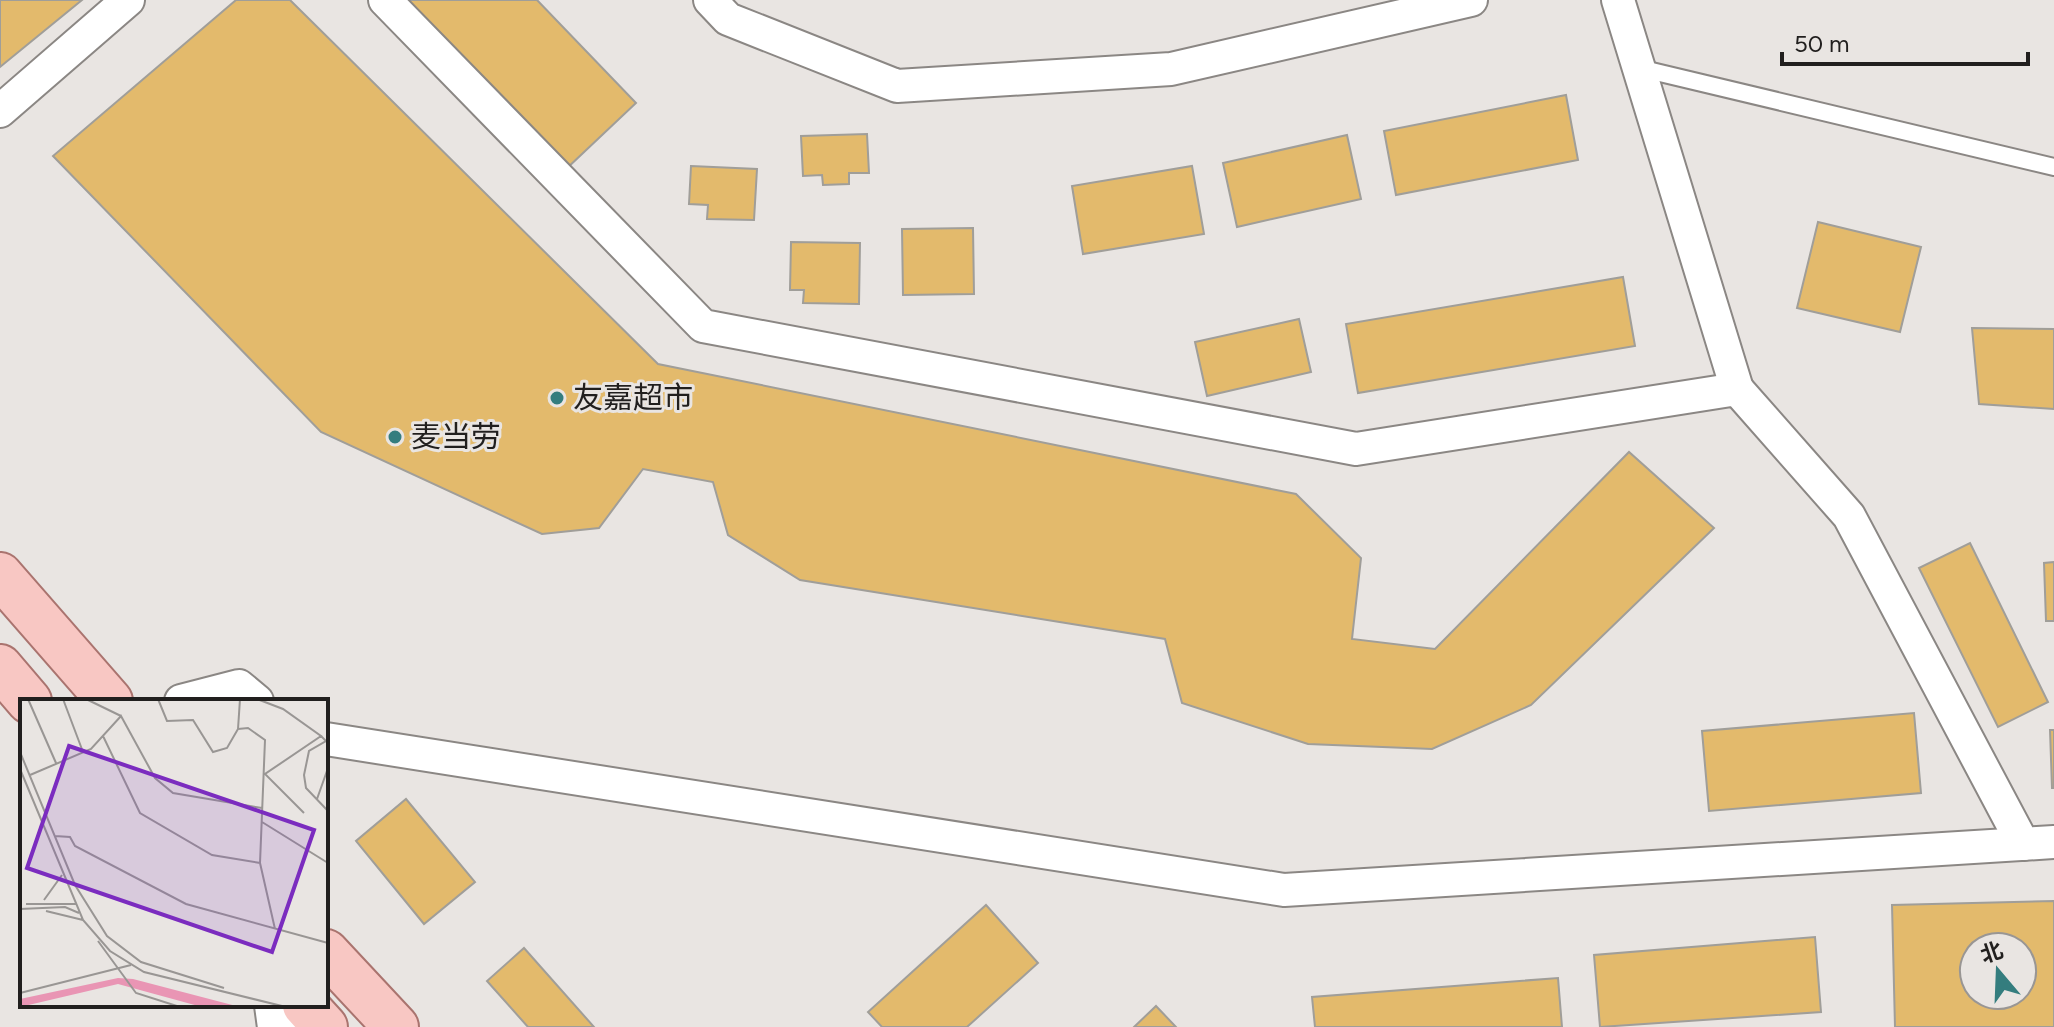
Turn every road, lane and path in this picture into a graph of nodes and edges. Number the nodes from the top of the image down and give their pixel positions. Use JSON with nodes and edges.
{"nodes":[{"id":1,"x":385,"y":0,"type":"edge"},
{"id":2,"x":710,"y":0,"type":"edge"},
{"id":3,"x":1471,"y":0,"type":"edge"},
{"id":4,"x":1618,"y":0,"type":"edge"},
{"id":5,"x":118,"y":3,"type":"edge"},
{"id":6,"x":1639,"y":68,"type":"junction"},
{"id":7,"x":0,"y":111,"type":"edge"},
{"id":8,"x":2054,"y":167,"type":"edge"},
{"id":9,"x":1737,"y":389,"type":"junction"},
{"id":10,"x":0,"y":575,"type":"edge"},
{"id":11,"x":0,"y":667,"type":"edge"},
{"id":12,"x":27,"y":699,"type":"edge"},
{"id":13,"x":108,"y":699,"type":"edge"},
{"id":14,"x":189,"y":699,"type":"edge"},
{"id":15,"x":255,"y":699,"type":"edge"},
{"id":16,"x":328,"y":739,"type":"edge"},
{"id":17,"x":2038,"y":843,"type":"edge"},
{"id":18,"x":328,"y":954,"type":"edge"},
{"id":19,"x":277,"y":1007,"type":"edge"},
{"id":20,"x":307,"y":1007,"type":"edge"},
{"id":21,"x":280,"y":1027,"type":"edge"},
{"id":22,"x":325,"y":1027,"type":"edge"},
{"id":23,"x":396,"y":1027,"type":"edge"}],
"edges":[{"from":1,"to":9,"type":"street"},
{"from":2,"to":3,"type":"street"},
{"from":4,"to":6,"type":"street"},
{"from":5,"to":7,"type":"street"},
{"from":6,"to":8,"type":"lane"},
{"from":6,"to":9,"type":"street"},
{"from":9,"to":17,"type":"street"},
{"from":10,"to":13,"type":"main road"},
{"from":11,"to":12,"type":"main road"},
{"from":14,"to":15,"type":"street"},
{"from":16,"to":17,"type":"street"},
{"from":18,"to":23,"type":"main road"},
{"from":19,"to":21,"type":"main road"},
{"from":20,"to":22,"type":"main road"}]}
